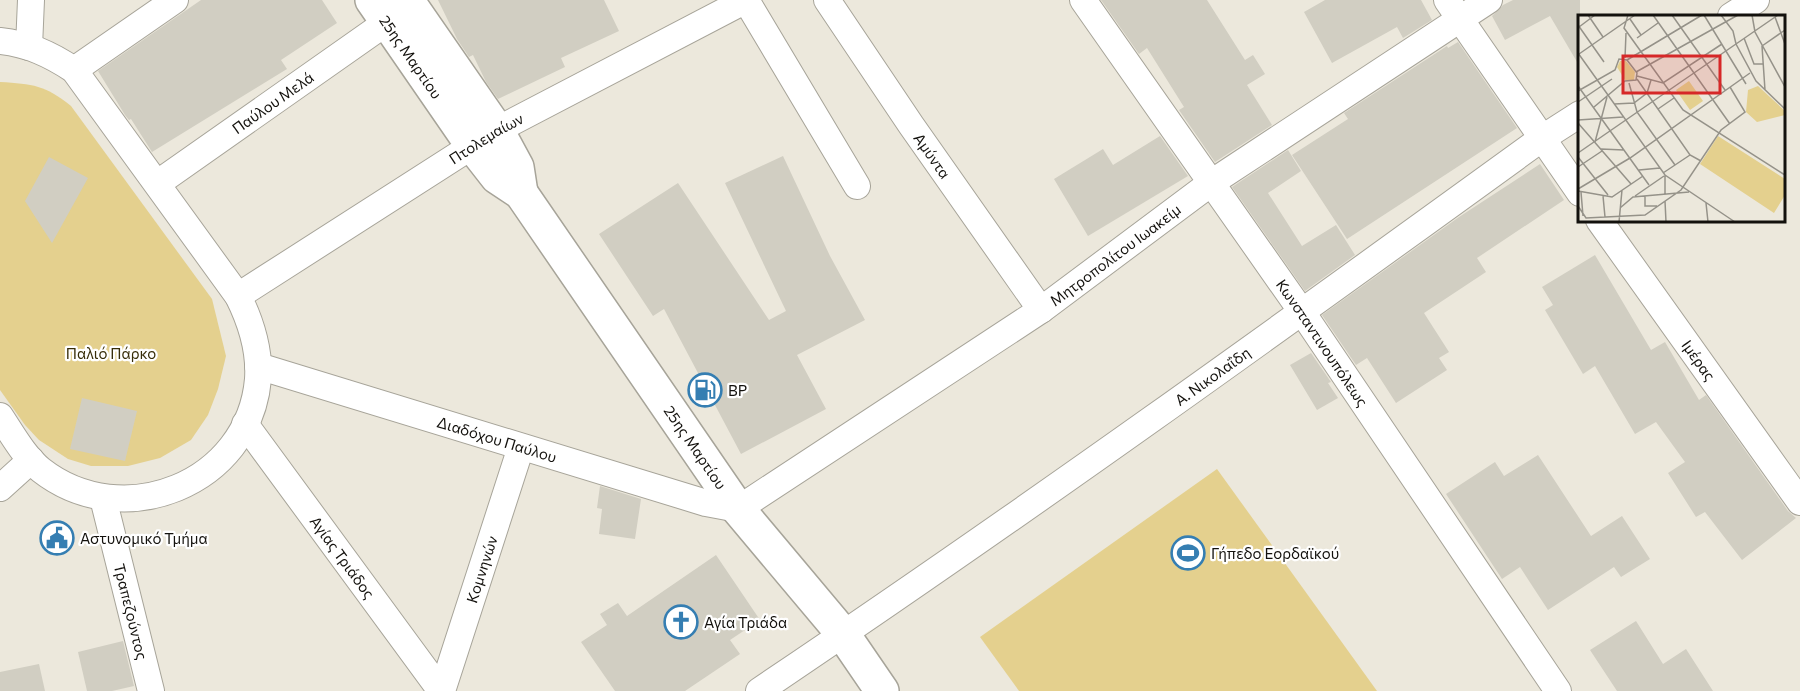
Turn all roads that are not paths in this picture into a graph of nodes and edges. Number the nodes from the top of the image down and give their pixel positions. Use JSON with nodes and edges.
{"nodes":[{"id":1,"x":31,"y":0,"type":"edge"},
{"id":2,"x":176,"y":0,"type":"edge"},
{"id":3,"x":746,"y":0,"type":"edge"},
{"id":4,"x":827,"y":0,"type":"edge"},
{"id":5,"x":1083,"y":0,"type":"edge"},
{"id":6,"x":1489,"y":0,"type":"edge"},
{"id":7,"x":1756,"y":0,"type":"edge"},
{"id":8,"x":389,"y":7,"type":"edge"},
{"id":9,"x":1454,"y":9,"type":"edge"},
{"id":10,"x":1733,"y":15,"type":"edge"},
{"id":11,"x":0,"y":41,"type":"edge"},
{"id":12,"x":29,"y":46,"type":"junction"},
{"id":13,"x":74,"y":70,"type":"junction"},
{"id":14,"x":1578,"y":115,"type":"edge"},
{"id":15,"x":484,"y":138,"type":"junction"},
{"id":16,"x":1541,"y":139,"type":"junction"},
{"id":17,"x":158,"y":183,"type":"junction"},
{"id":18,"x":1211,"y":183,"type":"junction"},
{"id":19,"x":857,"y":186,"type":"dead end"},
{"id":20,"x":1578,"y":190,"type":"edge"},
{"id":21,"x":1600,"y":222,"type":"edge"},
{"id":22,"x":238,"y":296,"type":"junction"},
{"id":23,"x":1041,"y":310,"type":"junction"},
{"id":24,"x":1302,"y":312,"type":"junction"},
{"id":25,"x":258,"y":366,"type":"junction"},
{"id":26,"x":0,"y":416,"type":"edge"},
{"id":27,"x":245,"y":424,"type":"junction"},
{"id":28,"x":520,"y":447,"type":"junction"},
{"id":29,"x":31,"y":460,"type":"junction"},
{"id":30,"x":0,"y":488,"type":"edge"},
{"id":31,"x":103,"y":498,"type":"junction"},
{"id":32,"x":1800,"y":502,"type":"edge"},
{"id":33,"x":738,"y":509,"type":"junction"},
{"id":34,"x":843,"y":634,"type":"junction"},
{"id":35,"x":151,"y":691,"type":"edge"},
{"id":36,"x":441,"y":691,"type":"edge"},
{"id":37,"x":759,"y":691,"type":"edge"},
{"id":38,"x":882,"y":691,"type":"edge"},
{"id":39,"x":1558,"y":691,"type":"edge"}],
"edges":[{"from":1,"to":12,"type":"street"},
{"from":2,"to":13,"type":"street"},
{"from":3,"to":15,"type":"street","name":"Πτολεμαίων"},
{"from":3,"to":19,"type":"street"},
{"from":4,"to":23,"type":"street","name":"Αμύντα"},
{"from":5,"to":18,"type":"street","name":"Κωνσταντινουπόλεως"},
{"from":6,"to":9,"type":"street","name":"Μητροπολίτου Ιωακείμ"},
{"from":7,"to":10,"type":"street"},
{"from":8,"to":15,"type":"main road","name":"25ης Μαρτίου"},
{"from":8,"to":17,"type":"street","name":"Παύλου Μελά"},
{"from":9,"to":16,"type":"street"},
{"from":9,"to":18,"type":"street","name":"Μητροπολίτου Ιωακείμ"},
{"from":11,"to":12,"type":"street"},
{"from":12,"to":13,"type":"street"},
{"from":13,"to":17,"type":"street"},
{"from":14,"to":16,"type":"street","name":"Α. Νικολαΐδη"},
{"from":15,"to":22,"type":"street","name":"Πτολεμαίων"},
{"from":15,"to":33,"type":"main road","name":"25ης Μαρτίου"},
{"from":16,"to":20,"type":"street"},
{"from":16,"to":24,"type":"street","name":"Α. Νικολαΐδη"},
{"from":17,"to":22,"type":"street"},
{"from":18,"to":23,"type":"street","name":"Μητροπολίτου Ιωακείμ"},
{"from":18,"to":24,"type":"street","name":"Κωνσταντινουπόλεως"},
{"from":21,"to":32,"type":"street","name":"Ιμέρας"},
{"from":22,"to":25,"type":"street"},
{"from":23,"to":33,"type":"street","name":"Μητροπολίτου Ιωακείμ"},
{"from":24,"to":34,"type":"street","name":"Α. Νικολαΐδη"},
{"from":24,"to":39,"type":"street","name":"Κωνσταντινουπόλεως"},
{"from":25,"to":27,"type":"street"},
{"from":25,"to":28,"type":"street","name":"Διαδόχου Παύλου"},
{"from":26,"to":29,"type":"street"},
{"from":27,"to":31,"type":"street"},
{"from":27,"to":36,"type":"street","name":"Αγίας Τριάδος"},
{"from":28,"to":33,"type":"street","name":"Διαδόχου Παύλου"},
{"from":28,"to":36,"type":"street","name":"Κομνηνών"},
{"from":29,"to":30,"type":"street"},
{"from":29,"to":31,"type":"street"},
{"from":31,"to":35,"type":"street","name":"Τραπεζούντος"},
{"from":33,"to":34,"type":"main road","name":"25ης Μαρτίου"},
{"from":34,"to":37,"type":"street","name":"Α. Νικολαΐδη"},
{"from":34,"to":38,"type":"main road","name":"25ης Μαρτίου"}]}
